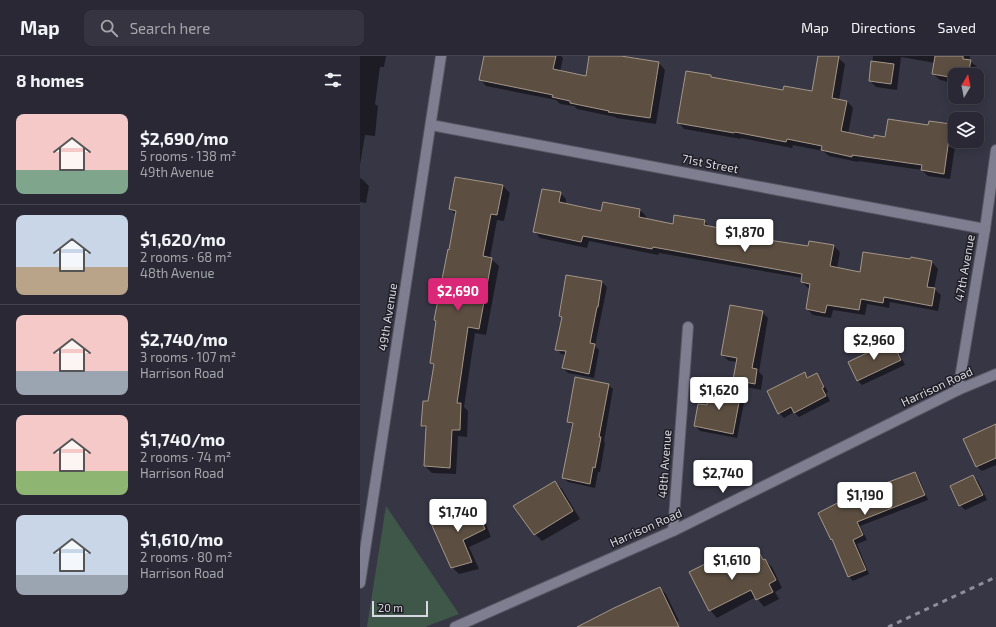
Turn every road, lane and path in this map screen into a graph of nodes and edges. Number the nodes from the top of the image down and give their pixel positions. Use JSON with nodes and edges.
{"nodes":[{"id":1,"x":441,"y":56,"type":"edge"},
{"id":2,"x":431,"y":125,"type":"junction"},
{"id":3,"x":996,"y":150,"type":"edge"},
{"id":4,"x":985,"y":229,"type":"junction"},
{"id":5,"x":688,"y":327,"type":"dead end"},
{"id":6,"x":996,"y":374,"type":"edge"},
{"id":7,"x":958,"y":390,"type":"junction"},
{"id":8,"x":673,"y":531,"type":"junction"},
{"id":9,"x":360,"y":582,"type":"edge"},
{"id":10,"x":455,"y":627,"type":"edge"}],
"edges":[{"from":1,"to":2,"type":"street","name":"49th Avenue"},
{"from":2,"to":4,"type":"street","name":"71st Street"},
{"from":2,"to":9,"type":"street","name":"49th Avenue"},
{"from":3,"to":4,"type":"street","name":"47th Avenue"},
{"from":4,"to":7,"type":"street","name":"47th Avenue"},
{"from":5,"to":8,"type":"street","name":"48th Avenue"},
{"from":6,"to":7,"type":"street","name":"Harrison Road"},
{"from":7,"to":8,"type":"street","name":"Harrison Road"},
{"from":8,"to":10,"type":"street","name":"Harrison Road"}]}
